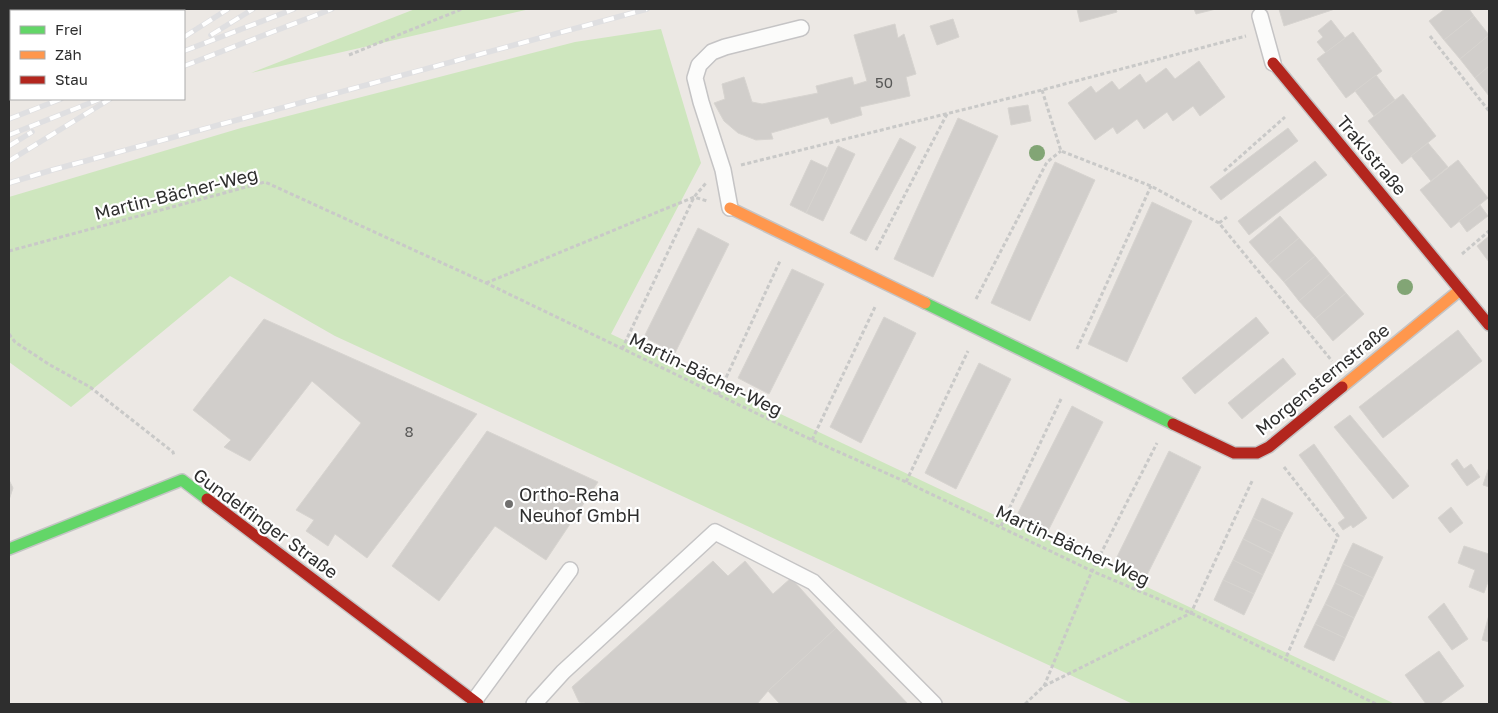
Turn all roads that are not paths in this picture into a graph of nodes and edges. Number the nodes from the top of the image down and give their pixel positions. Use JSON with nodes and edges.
{"nodes":[{"id":1,"x":1260,"y":16,"type":"dead end"},
{"id":2,"x":801,"y":28,"type":"dead end"},
{"id":3,"x":1273,"y":63,"type":"joint"},
{"id":4,"x":730,"y":208,"type":"joint"},
{"id":5,"x":1460,"y":290,"type":"junction"},
{"id":6,"x":1489,"y":325,"type":"edge"},
{"id":7,"x":9,"y":549,"type":"edge"},
{"id":8,"x":570,"y":570,"type":"dead end"},
{"id":9,"x":476,"y":703,"type":"edge"},
{"id":10,"x":534,"y":704,"type":"edge"},
{"id":11,"x":934,"y":704,"type":"edge"}],
"edges":[{"from":1,"to":3,"type":"lane"},
{"from":2,"to":4,"type":"lane"},
{"from":3,"to":5,"type":"street","name":"Traklstraße"},
{"from":4,"to":5,"type":"street","name":"Morgensternstraße"},
{"from":5,"to":6,"type":"street","name":"Traklstraße"},
{"from":7,"to":9,"type":"street","name":"Gundelfinger Straße"},
{"from":8,"to":9,"type":"lane"},
{"from":10,"to":11,"type":"lane"}]}
